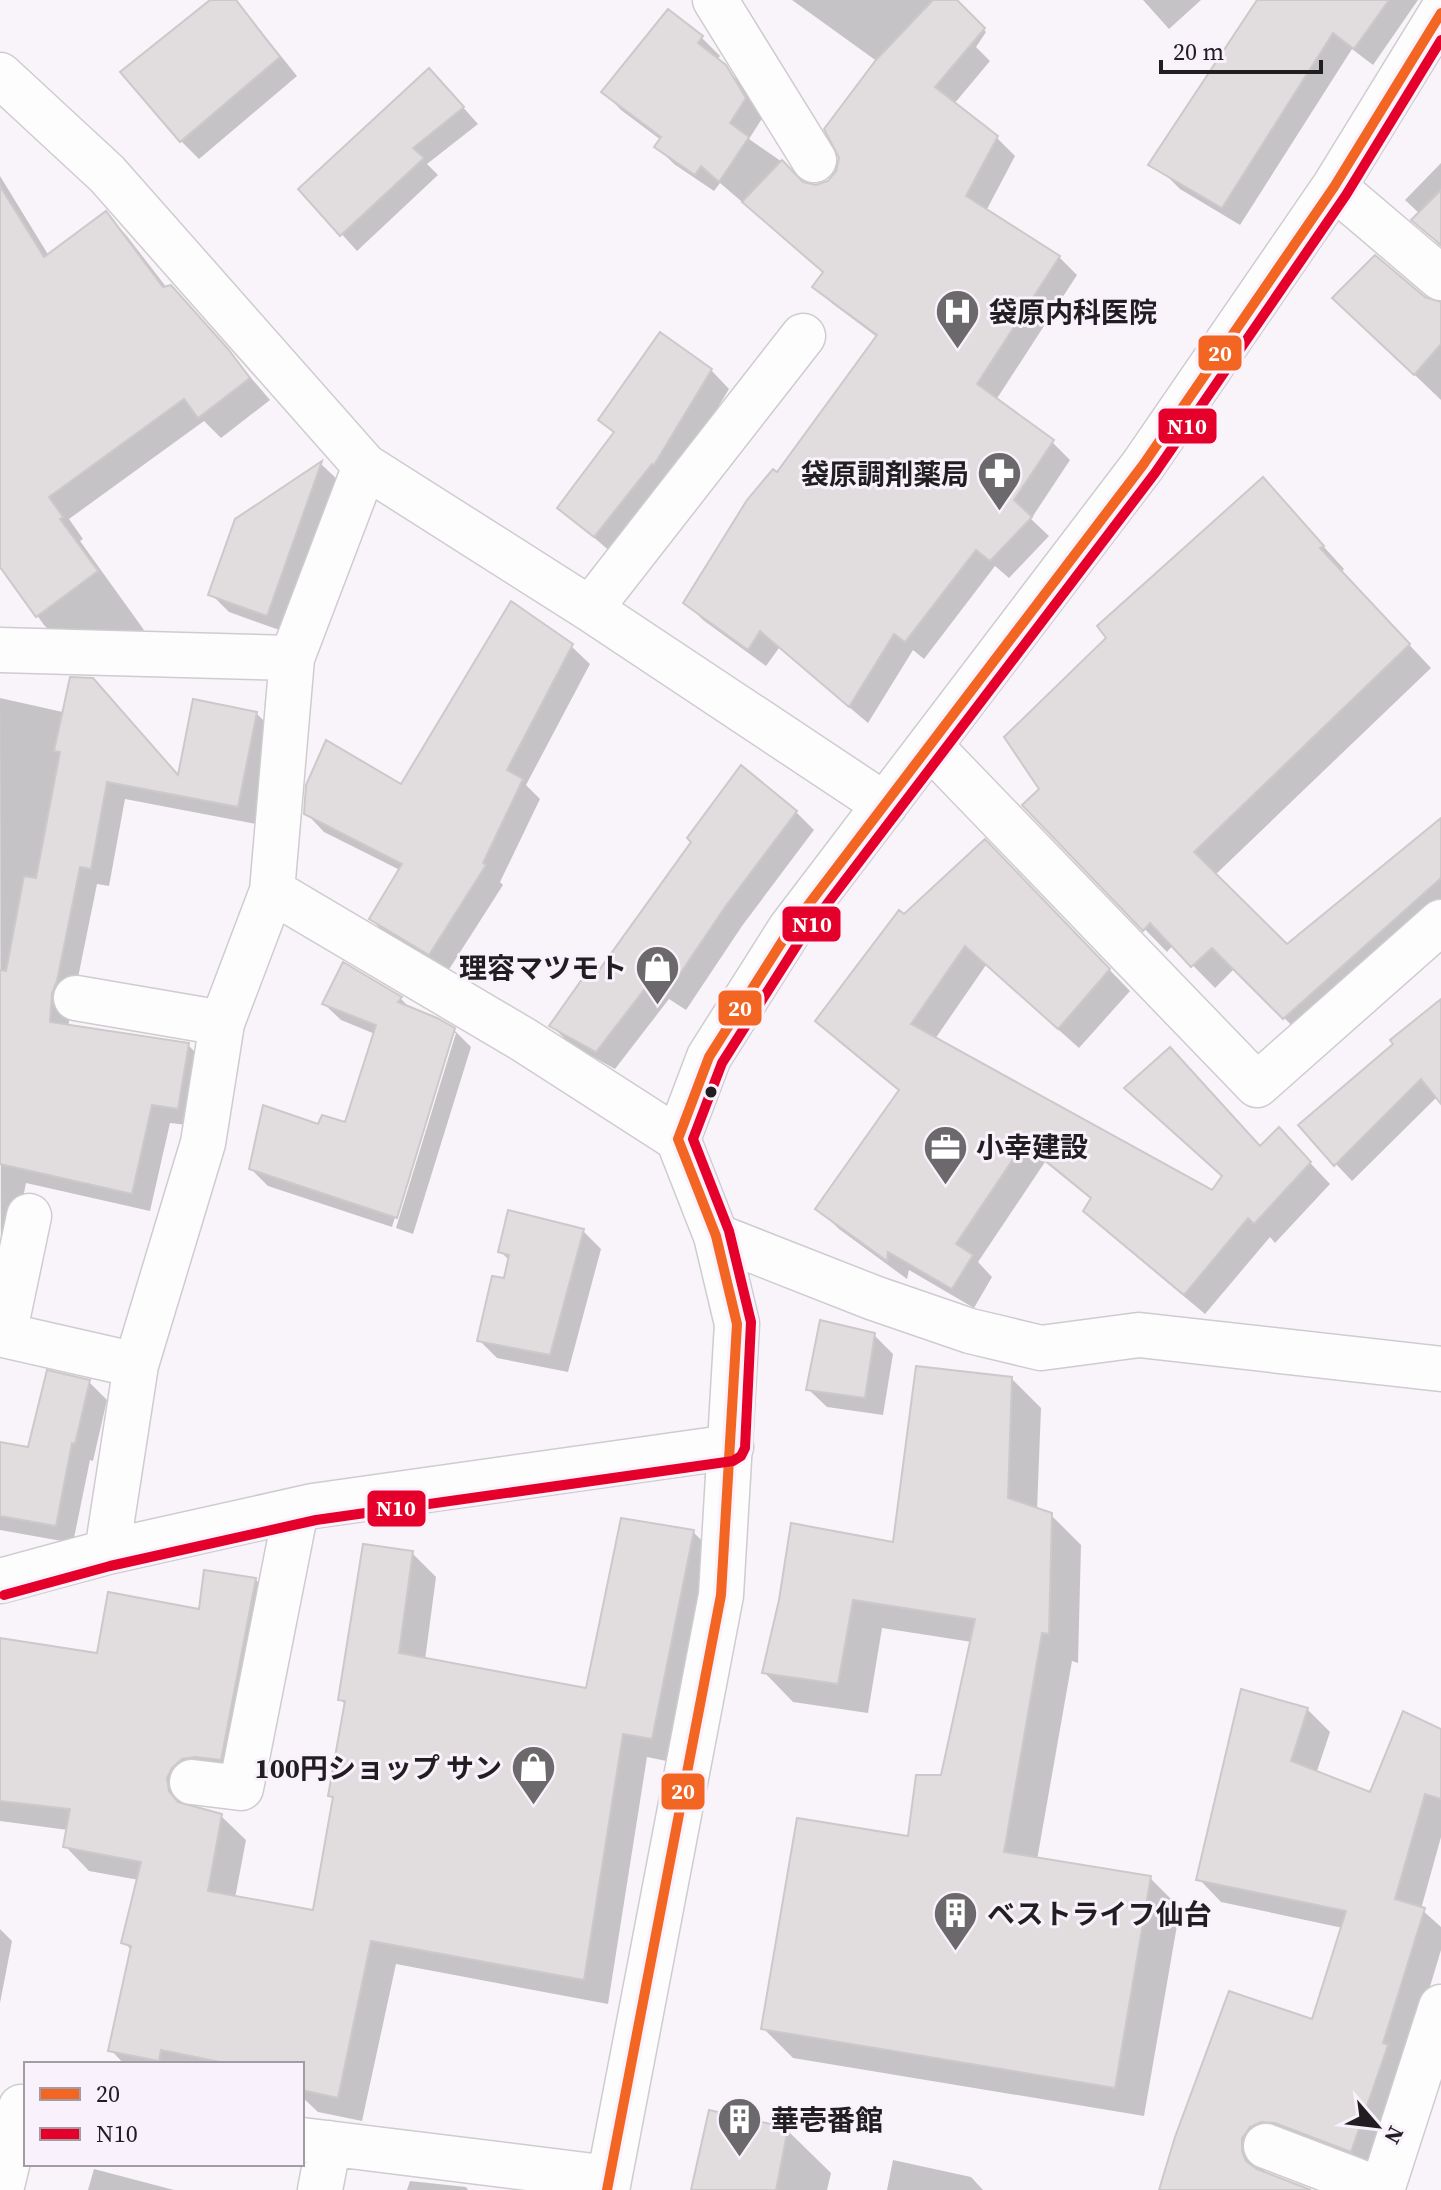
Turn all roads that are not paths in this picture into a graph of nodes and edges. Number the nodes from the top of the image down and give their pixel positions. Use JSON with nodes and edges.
{"nodes":[{"id":1,"x":715,"y":0,"type":"edge"},
{"id":2,"x":1441,"y":13,"type":"edge"},
{"id":3,"x":0,"y":75,"type":"edge"},
{"id":4,"x":814,"y":160,"type":"dead end"},
{"id":5,"x":1334,"y":187,"type":"junction"},
{"id":6,"x":1441,"y":278,"type":"edge"},
{"id":7,"x":803,"y":336,"type":"dead end"},
{"id":8,"x":365,"y":466,"type":"junction"},
{"id":9,"x":590,"y":609,"type":"junction"},
{"id":10,"x":0,"y":650,"type":"edge"},
{"id":11,"x":292,"y":658,"type":"junction"},
{"id":12,"x":930,"y":746,"type":"junction"},
{"id":13,"x":885,"y":805,"type":"junction"},
{"id":14,"x":272,"y":891,"type":"junction"},
{"id":15,"x":1438,"y":930,"type":"edge"},
{"id":16,"x":76,"y":998,"type":"dead end"},
{"id":17,"x":222,"y":1023,"type":"junction"},
{"id":18,"x":678,"y":1139,"type":"junction"},
{"id":19,"x":29,"y":1216,"type":"dead end"},
{"id":20,"x":716,"y":1236,"type":"junction"},
{"id":21,"x":136,"y":1365,"type":"junction"},
{"id":22,"x":1433,"y":1377,"type":"edge"},
{"id":23,"x":731,"y":1447,"type":"junction"},
{"id":24,"x":296,"y":1510,"type":"junction"},
{"id":25,"x":107,"y":1552,"type":"junction"},
{"id":26,"x":0,"y":1581,"type":"edge"},
{"id":27,"x":192,"y":1782,"type":"dead end"},
{"id":28,"x":1441,"y":2007,"type":"edge"},
{"id":29,"x":16,"y":2107,"type":"edge"},
{"id":30,"x":315,"y":2142,"type":"edge"},
{"id":31,"x":1266,"y":2146,"type":"dead end"},
{"id":32,"x":608,"y":2184,"type":"edge"},
{"id":33,"x":1,"y":2190,"type":"edge"},
{"id":34,"x":320,"y":2190,"type":"edge"},
{"id":35,"x":1381,"y":2190,"type":"edge"}],
"edges":[{"from":1,"to":4,"type":"street"},
{"from":2,"to":5,"type":"street"},
{"from":3,"to":8,"type":"street"},
{"from":5,"to":6,"type":"street"},
{"from":5,"to":12,"type":"street"},
{"from":7,"to":9,"type":"street"},
{"from":8,"to":9,"type":"street"},
{"from":8,"to":11,"type":"street"},
{"from":9,"to":13,"type":"street"},
{"from":10,"to":11,"type":"street"},
{"from":11,"to":14,"type":"street"},
{"from":12,"to":13,"type":"street"},
{"from":12,"to":15,"type":"street"},
{"from":13,"to":18,"type":"street"},
{"from":14,"to":17,"type":"street"},
{"from":14,"to":18,"type":"street"},
{"from":16,"to":17,"type":"street"},
{"from":17,"to":21,"type":"street"},
{"from":18,"to":20,"type":"street"},
{"from":19,"to":21,"type":"street"},
{"from":20,"to":22,"type":"street"},
{"from":20,"to":23,"type":"street"},
{"from":21,"to":25,"type":"street"},
{"from":23,"to":24,"type":"street"},
{"from":23,"to":32,"type":"street"},
{"from":24,"to":25,"type":"street"},
{"from":24,"to":27,"type":"street"},
{"from":25,"to":26,"type":"street"},
{"from":28,"to":35,"type":"street"},
{"from":29,"to":33,"type":"street"},
{"from":30,"to":32,"type":"street"},
{"from":30,"to":34,"type":"street"},
{"from":31,"to":35,"type":"street"}]}
